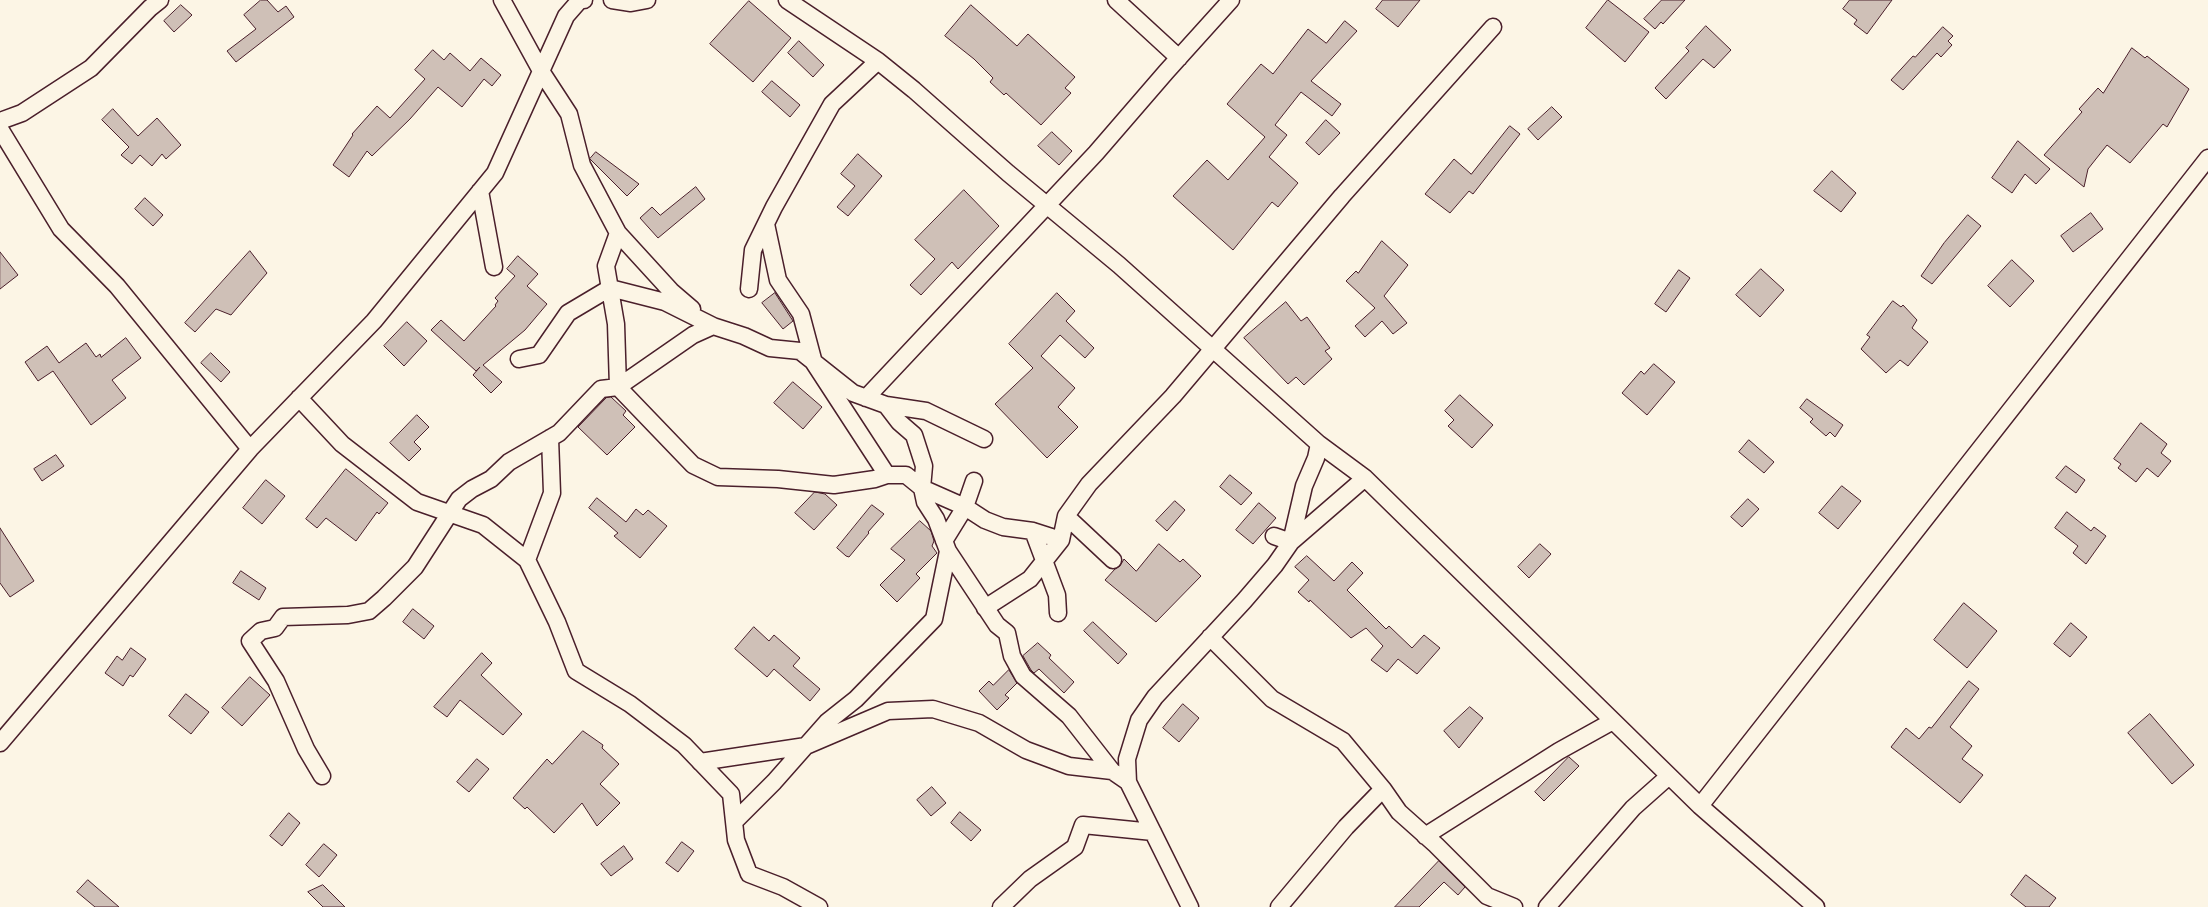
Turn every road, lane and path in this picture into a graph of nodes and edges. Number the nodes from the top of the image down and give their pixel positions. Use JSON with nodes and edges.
{"nodes":[{"id":1,"x":160,"y":0,"type":"edge"},
{"id":2,"x":502,"y":0,"type":"edge"},
{"id":3,"x":584,"y":0,"type":"edge"},
{"id":4,"x":612,"y":0,"type":"edge"},
{"id":5,"x":647,"y":0,"type":"edge"},
{"id":6,"x":787,"y":0,"type":"edge"},
{"id":7,"x":1116,"y":0,"type":"edge"},
{"id":8,"x":1231,"y":0,"type":"edge"},
{"id":9,"x":1493,"y":27,"type":"dead end"},
{"id":10,"x":1179,"y":58,"type":"junction"},
{"id":11,"x":878,"y":61,"type":"junction"},
{"id":12,"x":541,"y":71,"type":"junction"},
{"id":13,"x":0,"y":121,"type":"edge"},
{"id":14,"x":0,"y":128,"type":"edge"},
{"id":15,"x":2208,"y":158,"type":"edge"},
{"id":16,"x":480,"y":191,"type":"junction"},
{"id":17,"x":1047,"y":206,"type":"junction"},
{"id":18,"x":766,"y":224,"type":"junction"},
{"id":19,"x":618,"y":233,"type":"junction"},
{"id":20,"x":494,"y":267,"type":"dead end"},
{"id":21,"x":610,"y":288,"type":"junction"},
{"id":22,"x":749,"y":289,"type":"dead end"},
{"id":23,"x":713,"y":326,"type":"junction"},
{"id":24,"x":1213,"y":348,"type":"junction"},
{"id":25,"x":520,"y":360,"type":"dead end"},
{"id":26,"x":814,"y":363,"type":"junction"},
{"id":27,"x":618,"y":387,"type":"junction"},
{"id":28,"x":299,"y":398,"type":"junction"},
{"id":29,"x":866,"y":398,"type":"junction"},
{"id":30,"x":886,"y":405,"type":"junction"},
{"id":31,"x":928,"y":412,"type":"junction"},
{"id":32,"x":914,"y":435,"type":"junction"},
{"id":33,"x":550,"y":438,"type":"junction"},
{"id":34,"x":984,"y":439,"type":"dead end"},
{"id":35,"x":1319,"y":444,"type":"junction"},
{"id":36,"x":250,"y":449,"type":"junction"},
{"id":37,"x":887,"y":475,"type":"junction"},
{"id":38,"x":1365,"y":478,"type":"junction"},
{"id":39,"x":974,"y":481,"type":"dead end"},
{"id":40,"x":922,"y":488,"type":"junction"},
{"id":41,"x":965,"y":507,"type":"junction"},
{"id":42,"x":450,"y":514,"type":"junction"},
{"id":43,"x":1066,"y":516,"type":"junction"},
{"id":44,"x":1033,"y":531,"type":"junction"},
{"id":45,"x":1274,"y":536,"type":"dead end"},
{"id":46,"x":1061,"y":540,"type":"junction"},
{"id":47,"x":1291,"y":542,"type":"junction"},
{"id":48,"x":946,"y":546,"type":"junction"},
{"id":49,"x":527,"y":560,"type":"junction"},
{"id":50,"x":1046,"y":560,"type":"junction"},
{"id":51,"x":1113,"y":560,"type":"dead end"},
{"id":52,"x":985,"y":608,"type":"junction"},
{"id":53,"x":1058,"y":612,"type":"dead end"},
{"id":54,"x":1210,"y":637,"type":"junction"},
{"id":55,"x":1613,"y":721,"type":"junction"},
{"id":56,"x":0,"y":743,"type":"edge"},
{"id":57,"x":806,"y":746,"type":"junction"},
{"id":58,"x":700,"y":762,"type":"junction"},
{"id":59,"x":1112,"y":771,"type":"junction"},
{"id":60,"x":322,"y":776,"type":"dead end"},
{"id":61,"x":1669,"y":776,"type":"junction"},
{"id":62,"x":1128,"y":782,"type":"junction"},
{"id":63,"x":1383,"y":790,"type":"junction"},
{"id":64,"x":1700,"y":806,"type":"junction"},
{"id":65,"x":734,"y":822,"type":"junction"},
{"id":66,"x":1153,"y":832,"type":"junction"},
{"id":67,"x":1425,"y":836,"type":"junction"},
{"id":68,"x":819,"y":907,"type":"edge"},
{"id":69,"x":1001,"y":907,"type":"edge"},
{"id":70,"x":1190,"y":907,"type":"edge"},
{"id":71,"x":1279,"y":907,"type":"edge"},
{"id":72,"x":1514,"y":907,"type":"edge"},
{"id":73,"x":1547,"y":907,"type":"edge"},
{"id":74,"x":1816,"y":907,"type":"edge"}],
"edges":[{"from":1,"to":13,"type":"street"},
{"from":2,"to":12,"type":"street"},
{"from":3,"to":12,"type":"street"},
{"from":4,"to":5,"type":"street"},
{"from":6,"to":11,"type":"street"},
{"from":7,"to":10,"type":"street"},
{"from":8,"to":10,"type":"street"},
{"from":9,"to":24,"type":"street"},
{"from":10,"to":17,"type":"street"},
{"from":11,"to":17,"type":"street"},
{"from":11,"to":18,"type":"street"},
{"from":12,"to":16,"type":"street"},
{"from":12,"to":19,"type":"street"},
{"from":14,"to":36,"type":"street"},
{"from":15,"to":64,"type":"street"},
{"from":16,"to":20,"type":"street"},
{"from":16,"to":28,"type":"street"},
{"from":17,"to":24,"type":"street"},
{"from":17,"to":29,"type":"street"},
{"from":18,"to":22,"type":"street"},
{"from":18,"to":26,"type":"street"},
{"from":19,"to":21,"type":"street"},
{"from":19,"to":23,"type":"street"},
{"from":21,"to":23,"type":"street"},
{"from":21,"to":25,"type":"street"},
{"from":21,"to":27,"type":"street"},
{"from":23,"to":26,"type":"street"},
{"from":23,"to":27,"type":"street"},
{"from":24,"to":35,"type":"street"},
{"from":24,"to":43,"type":"street"},
{"from":26,"to":29,"type":"street"},
{"from":26,"to":37,"type":"street"},
{"from":27,"to":33,"type":"street"},
{"from":27,"to":37,"type":"street"},
{"from":28,"to":36,"type":"street"},
{"from":28,"to":42,"type":"street"},
{"from":29,"to":30,"type":"street"},
{"from":30,"to":31,"type":"street"},
{"from":30,"to":32,"type":"street"},
{"from":31,"to":32,"type":"street"},
{"from":31,"to":34,"type":"street"},
{"from":32,"to":40,"type":"street"},
{"from":33,"to":42,"type":"street"},
{"from":33,"to":49,"type":"street"},
{"from":35,"to":38,"type":"street"},
{"from":35,"to":47,"type":"street"},
{"from":36,"to":56,"type":"street"},
{"from":37,"to":40,"type":"street"},
{"from":38,"to":47,"type":"street"},
{"from":38,"to":55,"type":"street"},
{"from":39,"to":41,"type":"street"},
{"from":40,"to":41,"type":"street"},
{"from":40,"to":48,"type":"street"},
{"from":41,"to":44,"type":"street"},
{"from":41,"to":48,"type":"street"},
{"from":42,"to":49,"type":"street"},
{"from":42,"to":60,"type":"street"},
{"from":43,"to":46,"type":"street"},
{"from":43,"to":51,"type":"street"},
{"from":44,"to":46,"type":"street"},
{"from":44,"to":50,"type":"street"},
{"from":45,"to":47,"type":"street"},
{"from":46,"to":50,"type":"street"},
{"from":47,"to":54,"type":"street"},
{"from":48,"to":52,"type":"street"},
{"from":48,"to":57,"type":"street"},
{"from":49,"to":58,"type":"street"},
{"from":50,"to":52,"type":"street"},
{"from":50,"to":53,"type":"street"},
{"from":52,"to":59,"type":"street"},
{"from":54,"to":62,"type":"street"},
{"from":54,"to":63,"type":"street"},
{"from":55,"to":61,"type":"street"},
{"from":55,"to":67,"type":"street"},
{"from":57,"to":58,"type":"street"},
{"from":57,"to":59,"type":"street"},
{"from":57,"to":65,"type":"street"},
{"from":58,"to":65,"type":"street"},
{"from":59,"to":62,"type":"street"},
{"from":61,"to":64,"type":"street"},
{"from":61,"to":73,"type":"street"},
{"from":62,"to":66,"type":"street"},
{"from":63,"to":67,"type":"street"},
{"from":63,"to":71,"type":"street"},
{"from":64,"to":74,"type":"street"},
{"from":65,"to":68,"type":"street"},
{"from":66,"to":69,"type":"street"},
{"from":66,"to":70,"type":"street"},
{"from":67,"to":72,"type":"street"}]}
